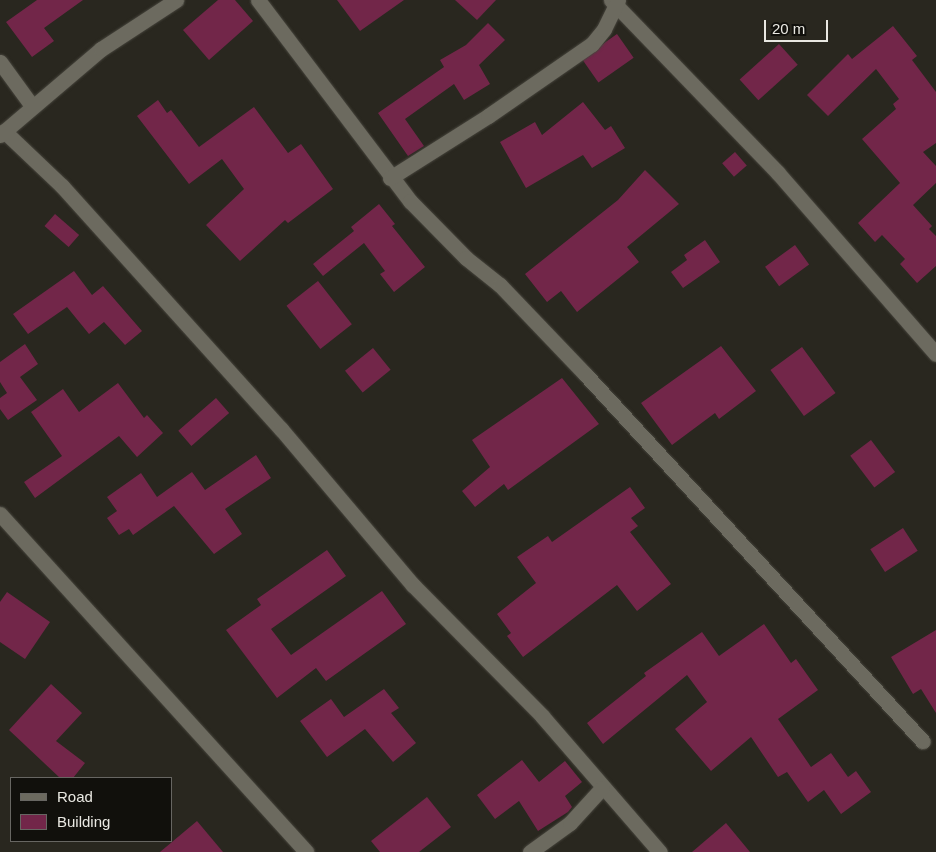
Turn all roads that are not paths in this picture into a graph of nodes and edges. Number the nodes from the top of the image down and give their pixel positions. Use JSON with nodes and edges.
{"nodes":[{"id":1,"x":176,"y":0,"type":"edge"},
{"id":2,"x":258,"y":0,"type":"edge"},
{"id":3,"x":614,"y":1,"type":"edge"},
{"id":4,"x":0,"y":62,"type":"edge"},
{"id":5,"x":32,"y":106,"type":"junction"},
{"id":6,"x":2,"y":133,"type":"edge"},
{"id":7,"x":390,"y":178,"type":"junction"},
{"id":8,"x":936,"y":354,"type":"edge"},
{"id":9,"x":0,"y":514,"type":"edge"},
{"id":10,"x":923,"y":741,"type":"dead end"},
{"id":11,"x":602,"y":788,"type":"junction"},
{"id":12,"x":306,"y":852,"type":"edge"},
{"id":13,"x":530,"y":852,"type":"edge"},
{"id":14,"x":660,"y":852,"type":"edge"}],
"edges":[{"from":1,"to":5,"type":"street"},
{"from":2,"to":7,"type":"street"},
{"from":3,"to":7,"type":"street"},
{"from":3,"to":8,"type":"street"},
{"from":4,"to":5,"type":"street"},
{"from":5,"to":6,"type":"street"},
{"from":6,"to":11,"type":"street"},
{"from":7,"to":10,"type":"street"},
{"from":9,"to":12,"type":"street"},
{"from":11,"to":13,"type":"street"},
{"from":11,"to":14,"type":"street"}]}
